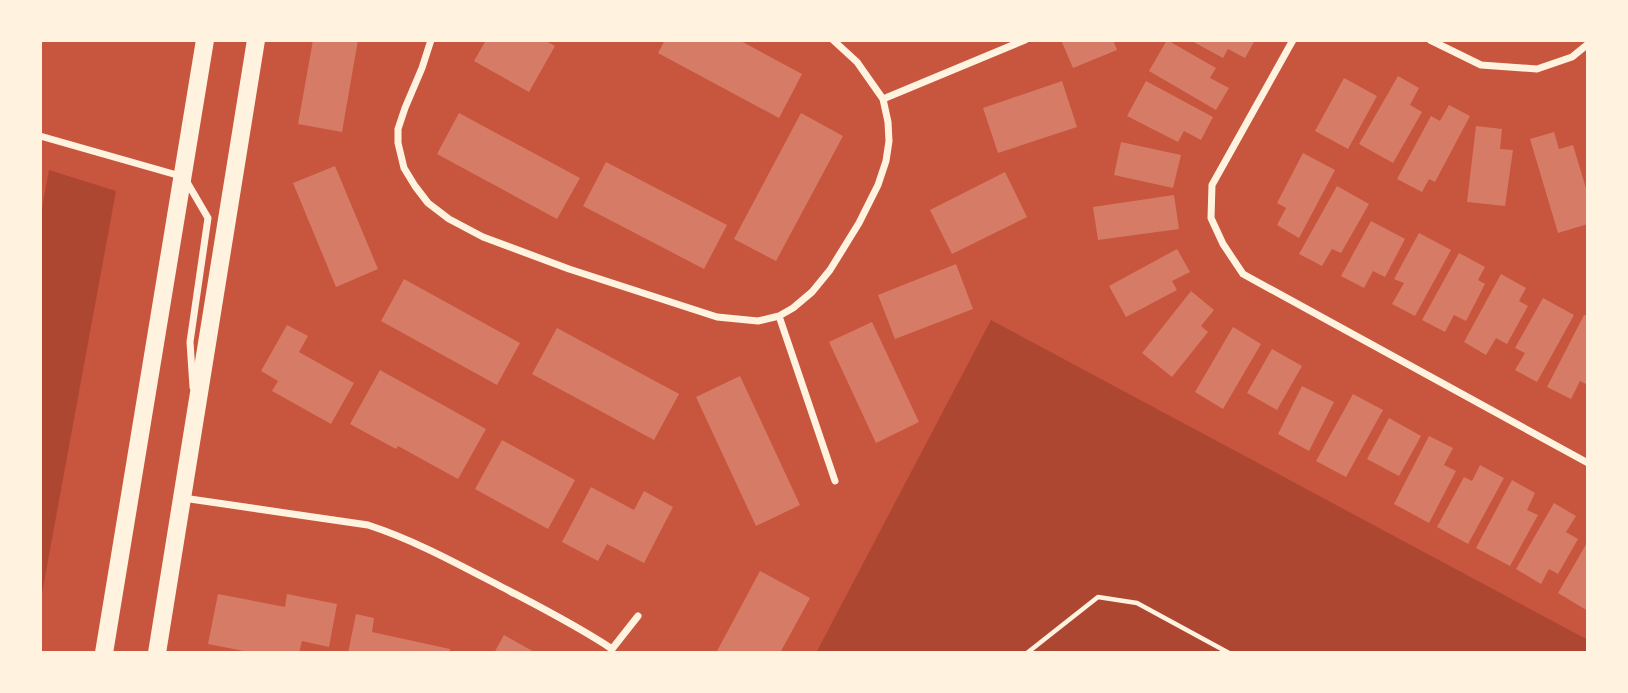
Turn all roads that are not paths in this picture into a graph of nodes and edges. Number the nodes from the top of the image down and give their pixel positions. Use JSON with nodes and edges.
{"nodes":[{"id":1,"x":205,"y":40,"type":"edge"},
{"id":2,"x":256,"y":40,"type":"edge"},
{"id":3,"x":431,"y":40,"type":"edge"},
{"id":4,"x":833,"y":40,"type":"edge"},
{"id":5,"x":1025,"y":40,"type":"edge"},
{"id":6,"x":1293,"y":40,"type":"edge"},
{"id":7,"x":1430,"y":40,"type":"edge"},
{"id":8,"x":1588,"y":44,"type":"edge"},
{"id":9,"x":883,"y":99,"type":"junction"},
{"id":10,"x":40,"y":136,"type":"edge"},
{"id":11,"x":184,"y":177,"type":"junction"},
{"id":12,"x":779,"y":316,"type":"junction"},
{"id":13,"x":195,"y":417,"type":"junction"},
{"id":14,"x":1588,"y":463,"type":"edge"},
{"id":15,"x":835,"y":481,"type":"dead end"},
{"id":16,"x":182,"y":498,"type":"junction"},
{"id":17,"x":638,"y":616,"type":"dead end"},
{"id":18,"x":613,"y":651,"type":"edge"},
{"id":19,"x":104,"y":653,"type":"edge"},
{"id":20,"x":157,"y":653,"type":"edge"}],
"edges":[{"from":1,"to":11,"type":"main road"},
{"from":2,"to":13,"type":"main road"},
{"from":3,"to":12,"type":"street"},
{"from":4,"to":9,"type":"street"},
{"from":5,"to":9,"type":"street"},
{"from":6,"to":14,"type":"street"},
{"from":7,"to":8,"type":"street"},
{"from":9,"to":12,"type":"street"},
{"from":10,"to":11,"type":"street"},
{"from":11,"to":13,"type":"street"},
{"from":11,"to":19,"type":"main road"},
{"from":12,"to":15,"type":"street"},
{"from":13,"to":16,"type":"main road"},
{"from":16,"to":18,"type":"street"},
{"from":16,"to":20,"type":"main road"},
{"from":17,"to":18,"type":"street"}]}
